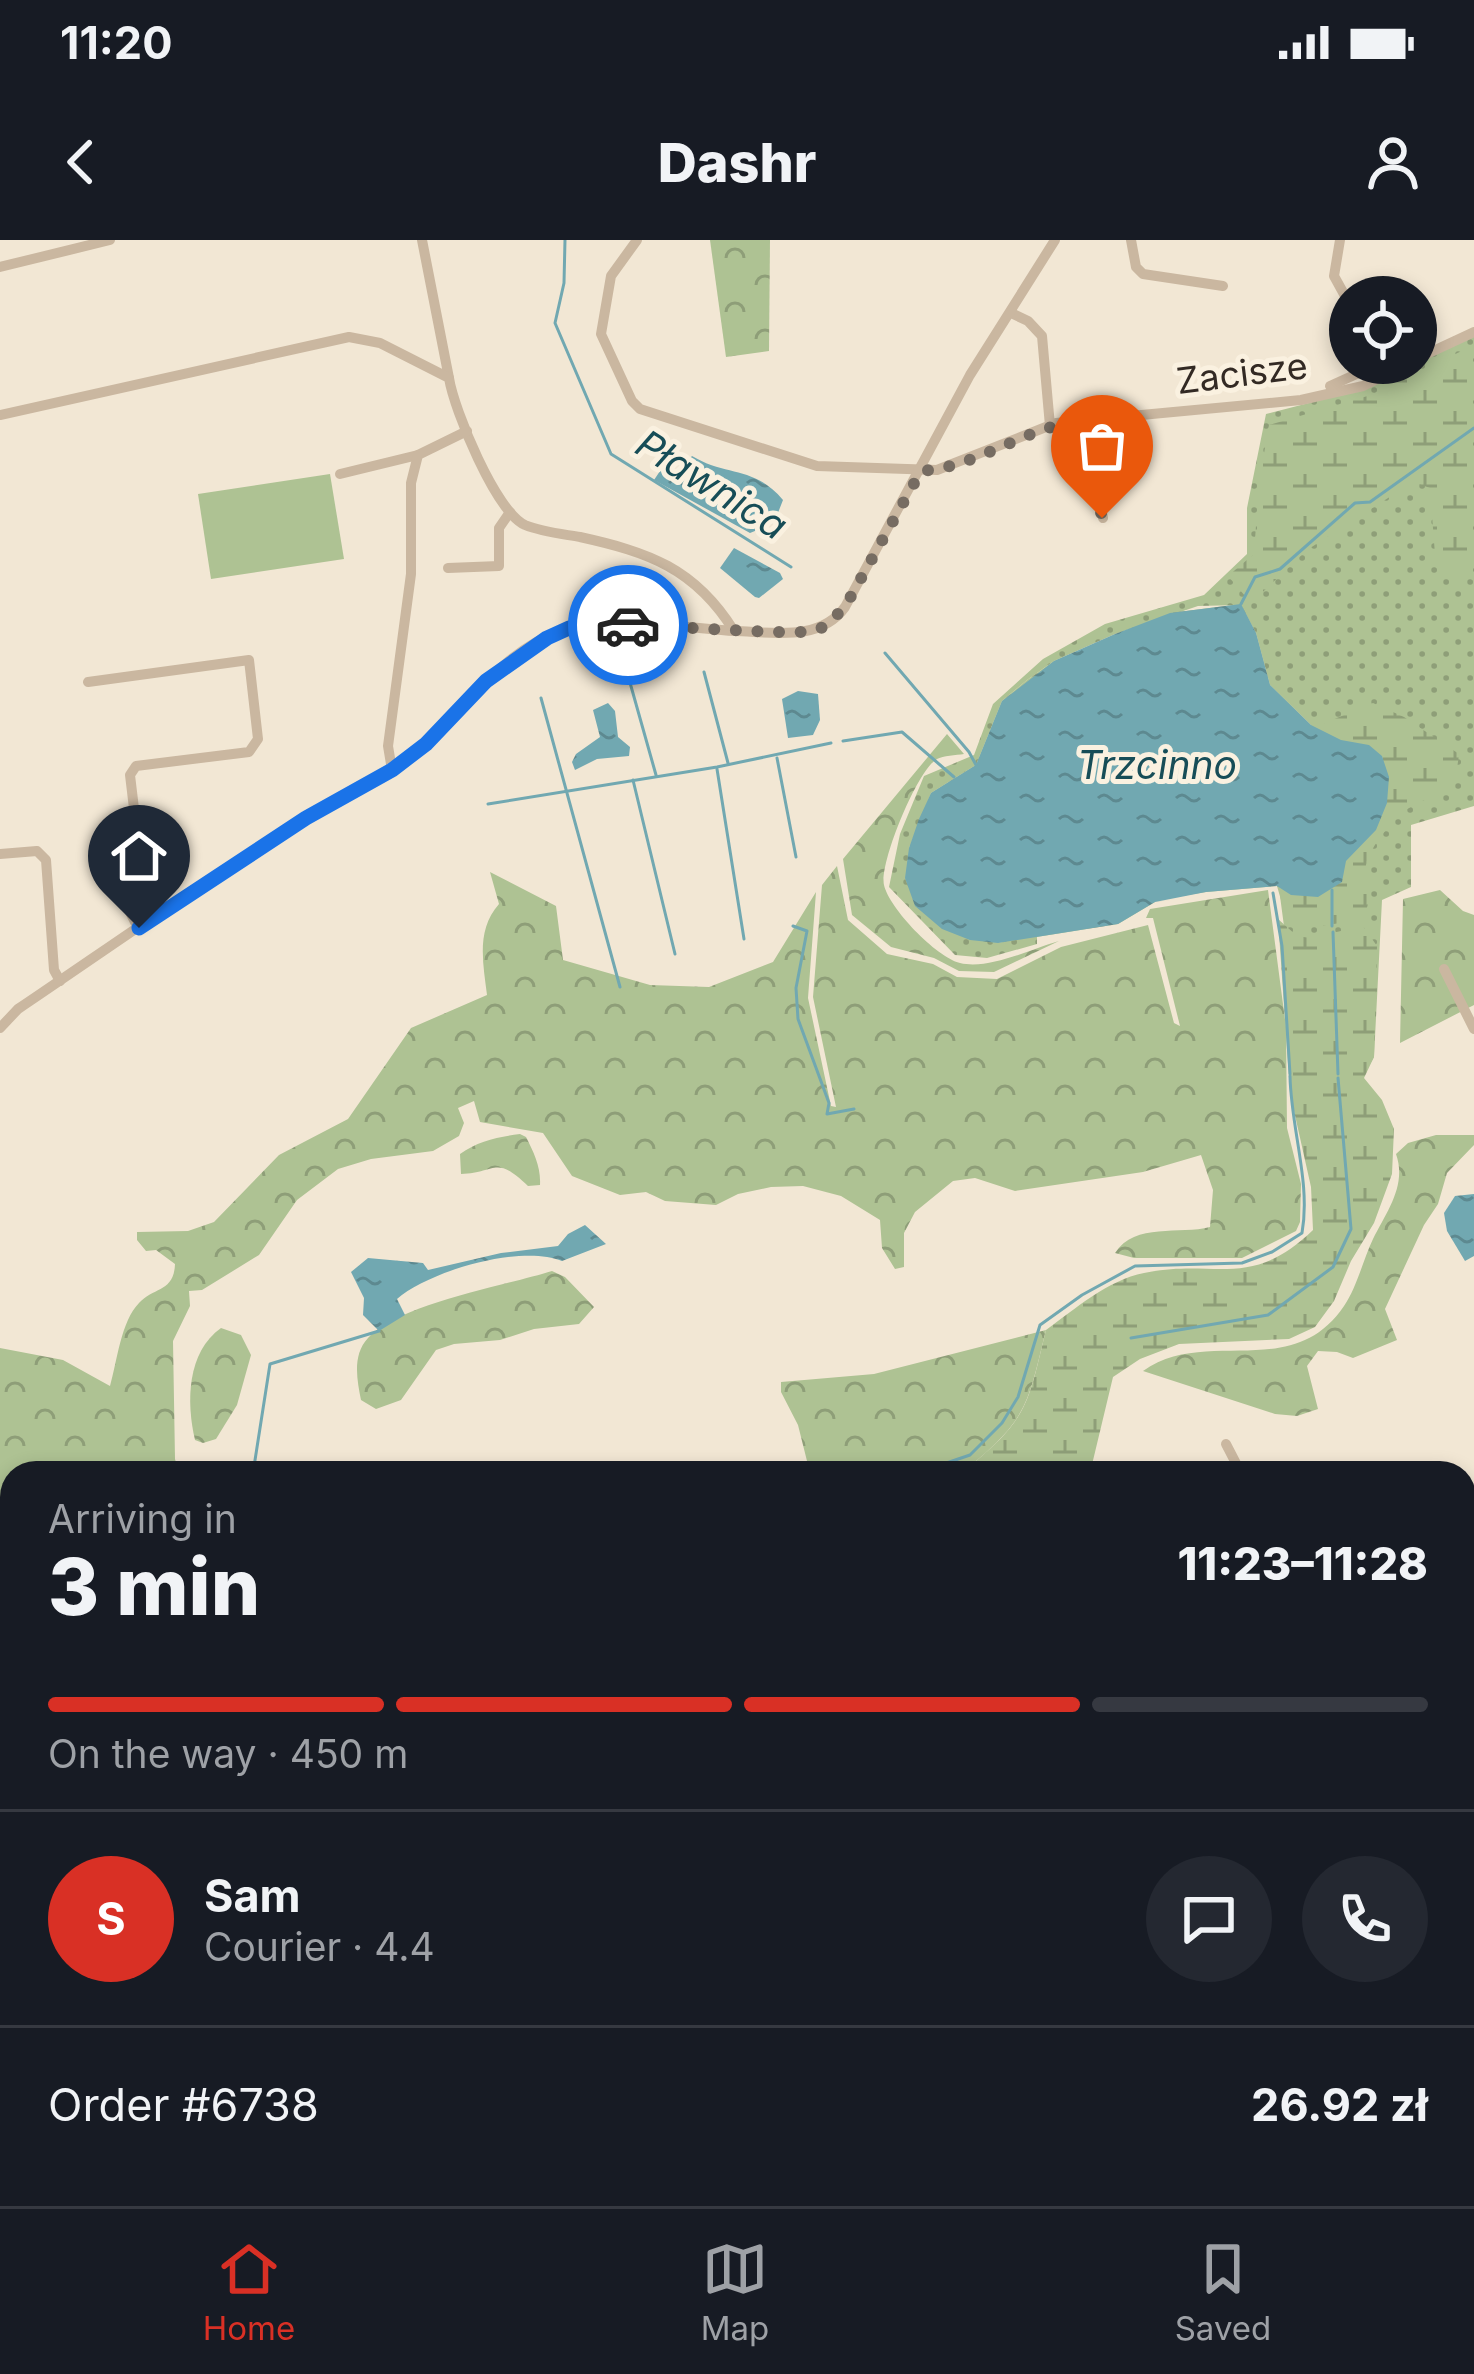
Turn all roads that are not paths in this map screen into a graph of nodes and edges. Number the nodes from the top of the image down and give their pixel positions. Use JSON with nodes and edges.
{"nodes":[{"id":1,"x":110,"y":240,"type":"edge"},
{"id":2,"x":422,"y":240,"type":"edge"},
{"id":3,"x":637,"y":240,"type":"edge"},
{"id":4,"x":1055,"y":240,"type":"edge"},
{"id":5,"x":1131,"y":240,"type":"edge"},
{"id":6,"x":1340,"y":240,"type":"edge"},
{"id":7,"x":0,"y":267,"type":"edge"},
{"id":8,"x":1334,"y":276,"type":"edge"},
{"id":9,"x":1223,"y":286,"type":"dead end"},
{"id":10,"x":1011,"y":313,"type":"junction"},
{"id":11,"x":1474,"y":332,"type":"edge"},
{"id":12,"x":1437,"y":350,"type":"edge"},
{"id":13,"x":449,"y":378,"type":"junction"},
{"id":14,"x":1334,"y":384,"type":"edge"},
{"id":15,"x":1367,"y":384,"type":"edge"},
{"id":16,"x":1323,"y":394,"type":"junction"},
{"id":17,"x":0,"y":415,"type":"edge"},
{"id":18,"x":1084,"y":420,"type":"junction"},
{"id":19,"x":1050,"y":426,"type":"junction"},
{"id":20,"x":467,"y":431,"type":"junction"},
{"id":21,"x":418,"y":455,"type":"junction"},
{"id":22,"x":921,"y":471,"type":"junction"},
{"id":23,"x":340,"y":474,"type":"dead end"},
{"id":24,"x":510,"y":512,"type":"junction"},
{"id":25,"x":1102,"y":518,"type":"dead end"},
{"id":26,"x":448,"y":568,"type":"dead end"},
{"id":27,"x":734,"y":631,"type":"junction"},
{"id":28,"x":88,"y":682,"type":"dead end"},
{"id":29,"x":392,"y":770,"type":"junction"},
{"id":30,"x":0,"y":854,"type":"edge"},
{"id":31,"x":139,"y":928,"type":"junction"},
{"id":32,"x":1444,"y":969,"type":"dead end"},
{"id":33,"x":60,"y":980,"type":"junction"},
{"id":34,"x":0,"y":1028,"type":"edge"},
{"id":35,"x":1474,"y":1030,"type":"edge"},
{"id":36,"x":1226,"y":1444,"type":"dead end"},
{"id":37,"x":1235,"y":1461,"type":"edge"}],
"edges":[{"from":1,"to":7,"type":"street"},
{"from":2,"to":13,"type":"street"},
{"from":3,"to":22,"type":"street","name":"Zacisze"},
{"from":4,"to":10,"type":"street"},
{"from":5,"to":9,"type":"street"},
{"from":6,"to":8,"type":"street"},
{"from":10,"to":19,"type":"street"},
{"from":10,"to":22,"type":"street"},
{"from":11,"to":12,"type":"street","name":"Zacisze"},
{"from":13,"to":17,"type":"street"},
{"from":13,"to":20,"type":"street"},
{"from":14,"to":16,"type":"street"},
{"from":15,"to":16,"type":"street","name":"Zacisze"},
{"from":16,"to":18,"type":"street","name":"Zacisze"},
{"from":18,"to":19,"type":"street","name":"Zacisze"},
{"from":18,"to":25,"type":"street"},
{"from":19,"to":22,"type":"street","name":"Zacisze"},
{"from":20,"to":21,"type":"street"},
{"from":20,"to":24,"type":"street"},
{"from":21,"to":23,"type":"street"},
{"from":21,"to":29,"type":"street"},
{"from":22,"to":27,"type":"street"},
{"from":24,"to":26,"type":"street"},
{"from":24,"to":27,"type":"street"},
{"from":27,"to":29,"type":"street"},
{"from":28,"to":31,"type":"street"},
{"from":29,"to":31,"type":"street"},
{"from":30,"to":33,"type":"street"},
{"from":31,"to":33,"type":"street"},
{"from":32,"to":35,"type":"street"},
{"from":33,"to":34,"type":"street"},
{"from":36,"to":37,"type":"street"}]}
